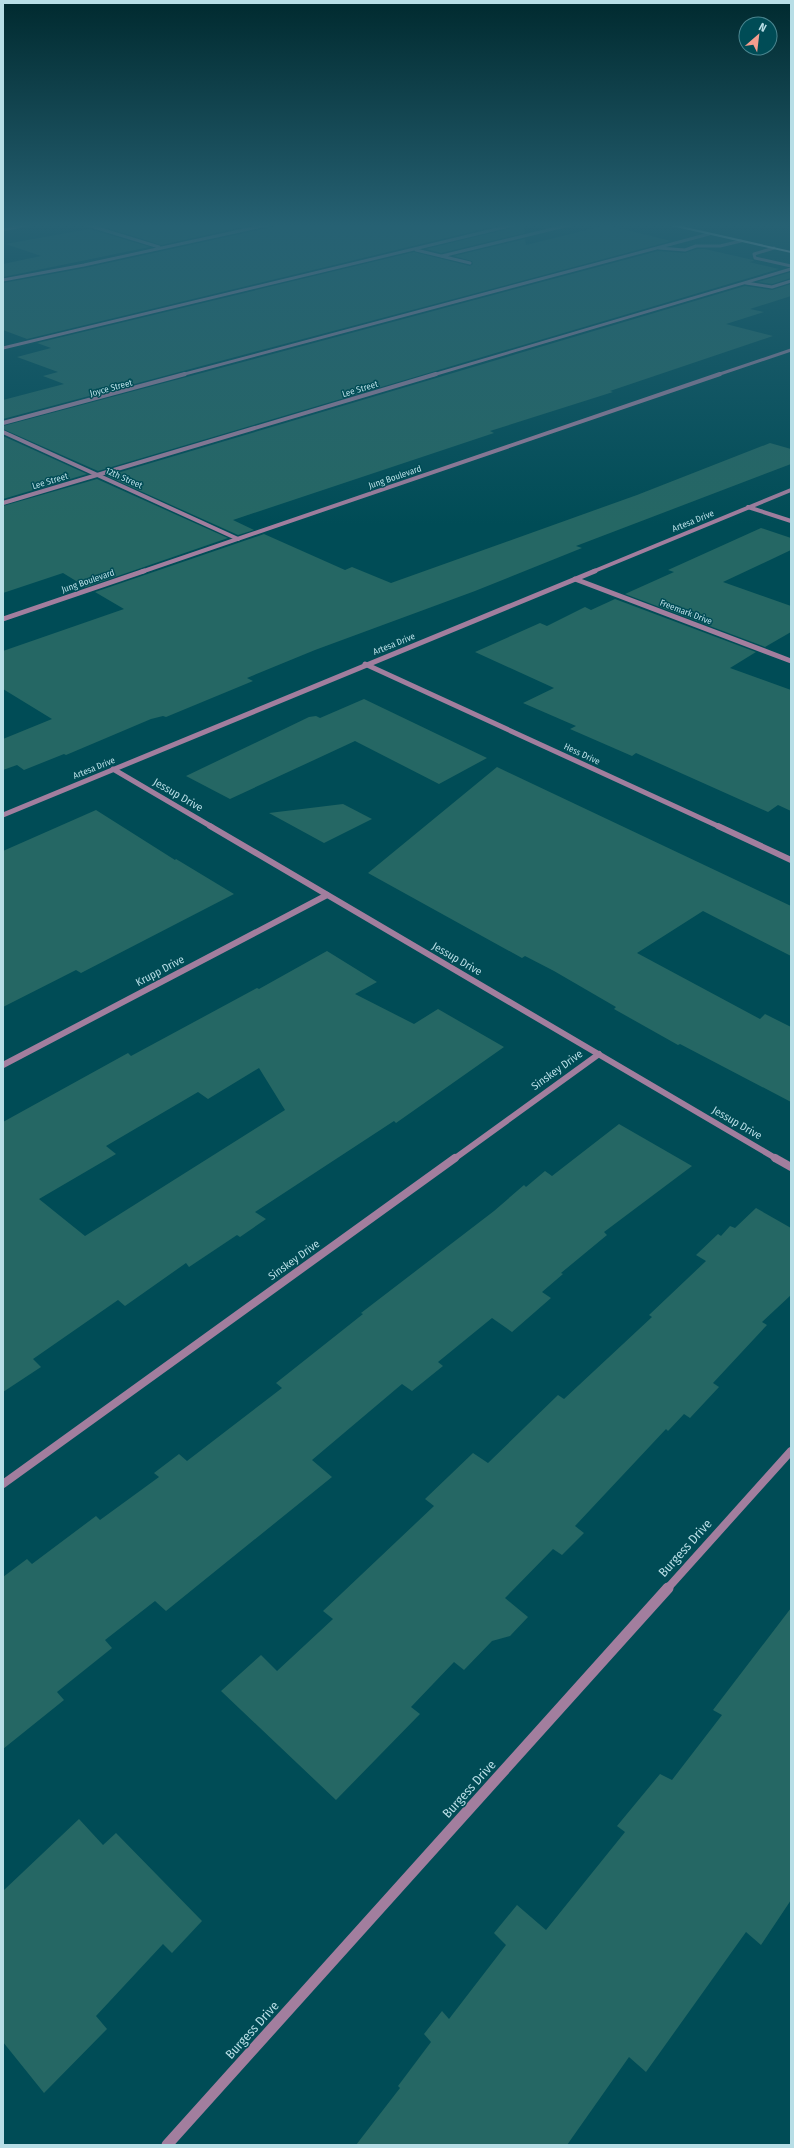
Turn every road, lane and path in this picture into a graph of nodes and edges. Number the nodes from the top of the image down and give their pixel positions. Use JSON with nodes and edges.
{"nodes":[{"id":1,"x":106,"y":323,"type":"edge"},
{"id":2,"x":376,"y":323,"type":"edge"},
{"id":3,"x":610,"y":323,"type":"edge"},
{"id":4,"x":3,"y":348,"type":"edge"},
{"id":5,"x":791,"y":350,"type":"edge"},
{"id":6,"x":3,"y":423,"type":"edge"},
{"id":7,"x":3,"y":432,"type":"edge"},
{"id":8,"x":97,"y":475,"type":"junction"},
{"id":9,"x":791,"y":490,"type":"edge"},
{"id":10,"x":3,"y":503,"type":"edge"},
{"id":11,"x":748,"y":507,"type":"junction"},
{"id":12,"x":791,"y":521,"type":"edge"},
{"id":13,"x":238,"y":539,"type":"junction"},
{"id":14,"x":575,"y":579,"type":"junction"},
{"id":15,"x":3,"y":619,"type":"edge"},
{"id":16,"x":791,"y":661,"type":"edge"},
{"id":17,"x":365,"y":664,"type":"junction"},
{"id":18,"x":113,"y":769,"type":"junction"},
{"id":19,"x":3,"y":815,"type":"edge"},
{"id":20,"x":791,"y":860,"type":"edge"},
{"id":21,"x":327,"y":895,"type":"junction"},
{"id":22,"x":599,"y":1054,"type":"junction"},
{"id":23,"x":3,"y":1065,"type":"edge"},
{"id":24,"x":791,"y":1167,"type":"edge"},
{"id":25,"x":791,"y":1451,"type":"edge"},
{"id":26,"x":3,"y":1484,"type":"edge"},
{"id":27,"x":167,"y":2145,"type":"edge"}],
"edges":[{"from":1,"to":4,"type":"street"},
{"from":2,"to":6,"type":"street","name":"Joyce Street"},
{"from":3,"to":8,"type":"street","name":"Lee Street"},
{"from":5,"to":13,"type":"street","name":"Jung Boulevard"},
{"from":7,"to":8,"type":"street","name":"12th Street"},
{"from":8,"to":10,"type":"street","name":"Lee Street"},
{"from":8,"to":13,"type":"street","name":"12th Street"},
{"from":9,"to":11,"type":"street","name":"Artesa Drive"},
{"from":11,"to":12,"type":"street"},
{"from":11,"to":14,"type":"street","name":"Artesa Drive"},
{"from":13,"to":15,"type":"street","name":"Jung Boulevard"},
{"from":14,"to":16,"type":"street","name":"Freemark Drive"},
{"from":14,"to":17,"type":"street","name":"Artesa Drive"},
{"from":17,"to":18,"type":"street","name":"Artesa Drive"},
{"from":17,"to":20,"type":"street","name":"Hess Drive"},
{"from":18,"to":19,"type":"street","name":"Artesa Drive"},
{"from":18,"to":21,"type":"street","name":"Jessup Drive"},
{"from":21,"to":22,"type":"street","name":"Jessup Drive"},
{"from":21,"to":23,"type":"street","name":"Krupp Drive"},
{"from":22,"to":24,"type":"street","name":"Jessup Drive"},
{"from":22,"to":26,"type":"street","name":"Sinskey Drive"},
{"from":25,"to":27,"type":"street","name":"Burgess Drive"}]}
